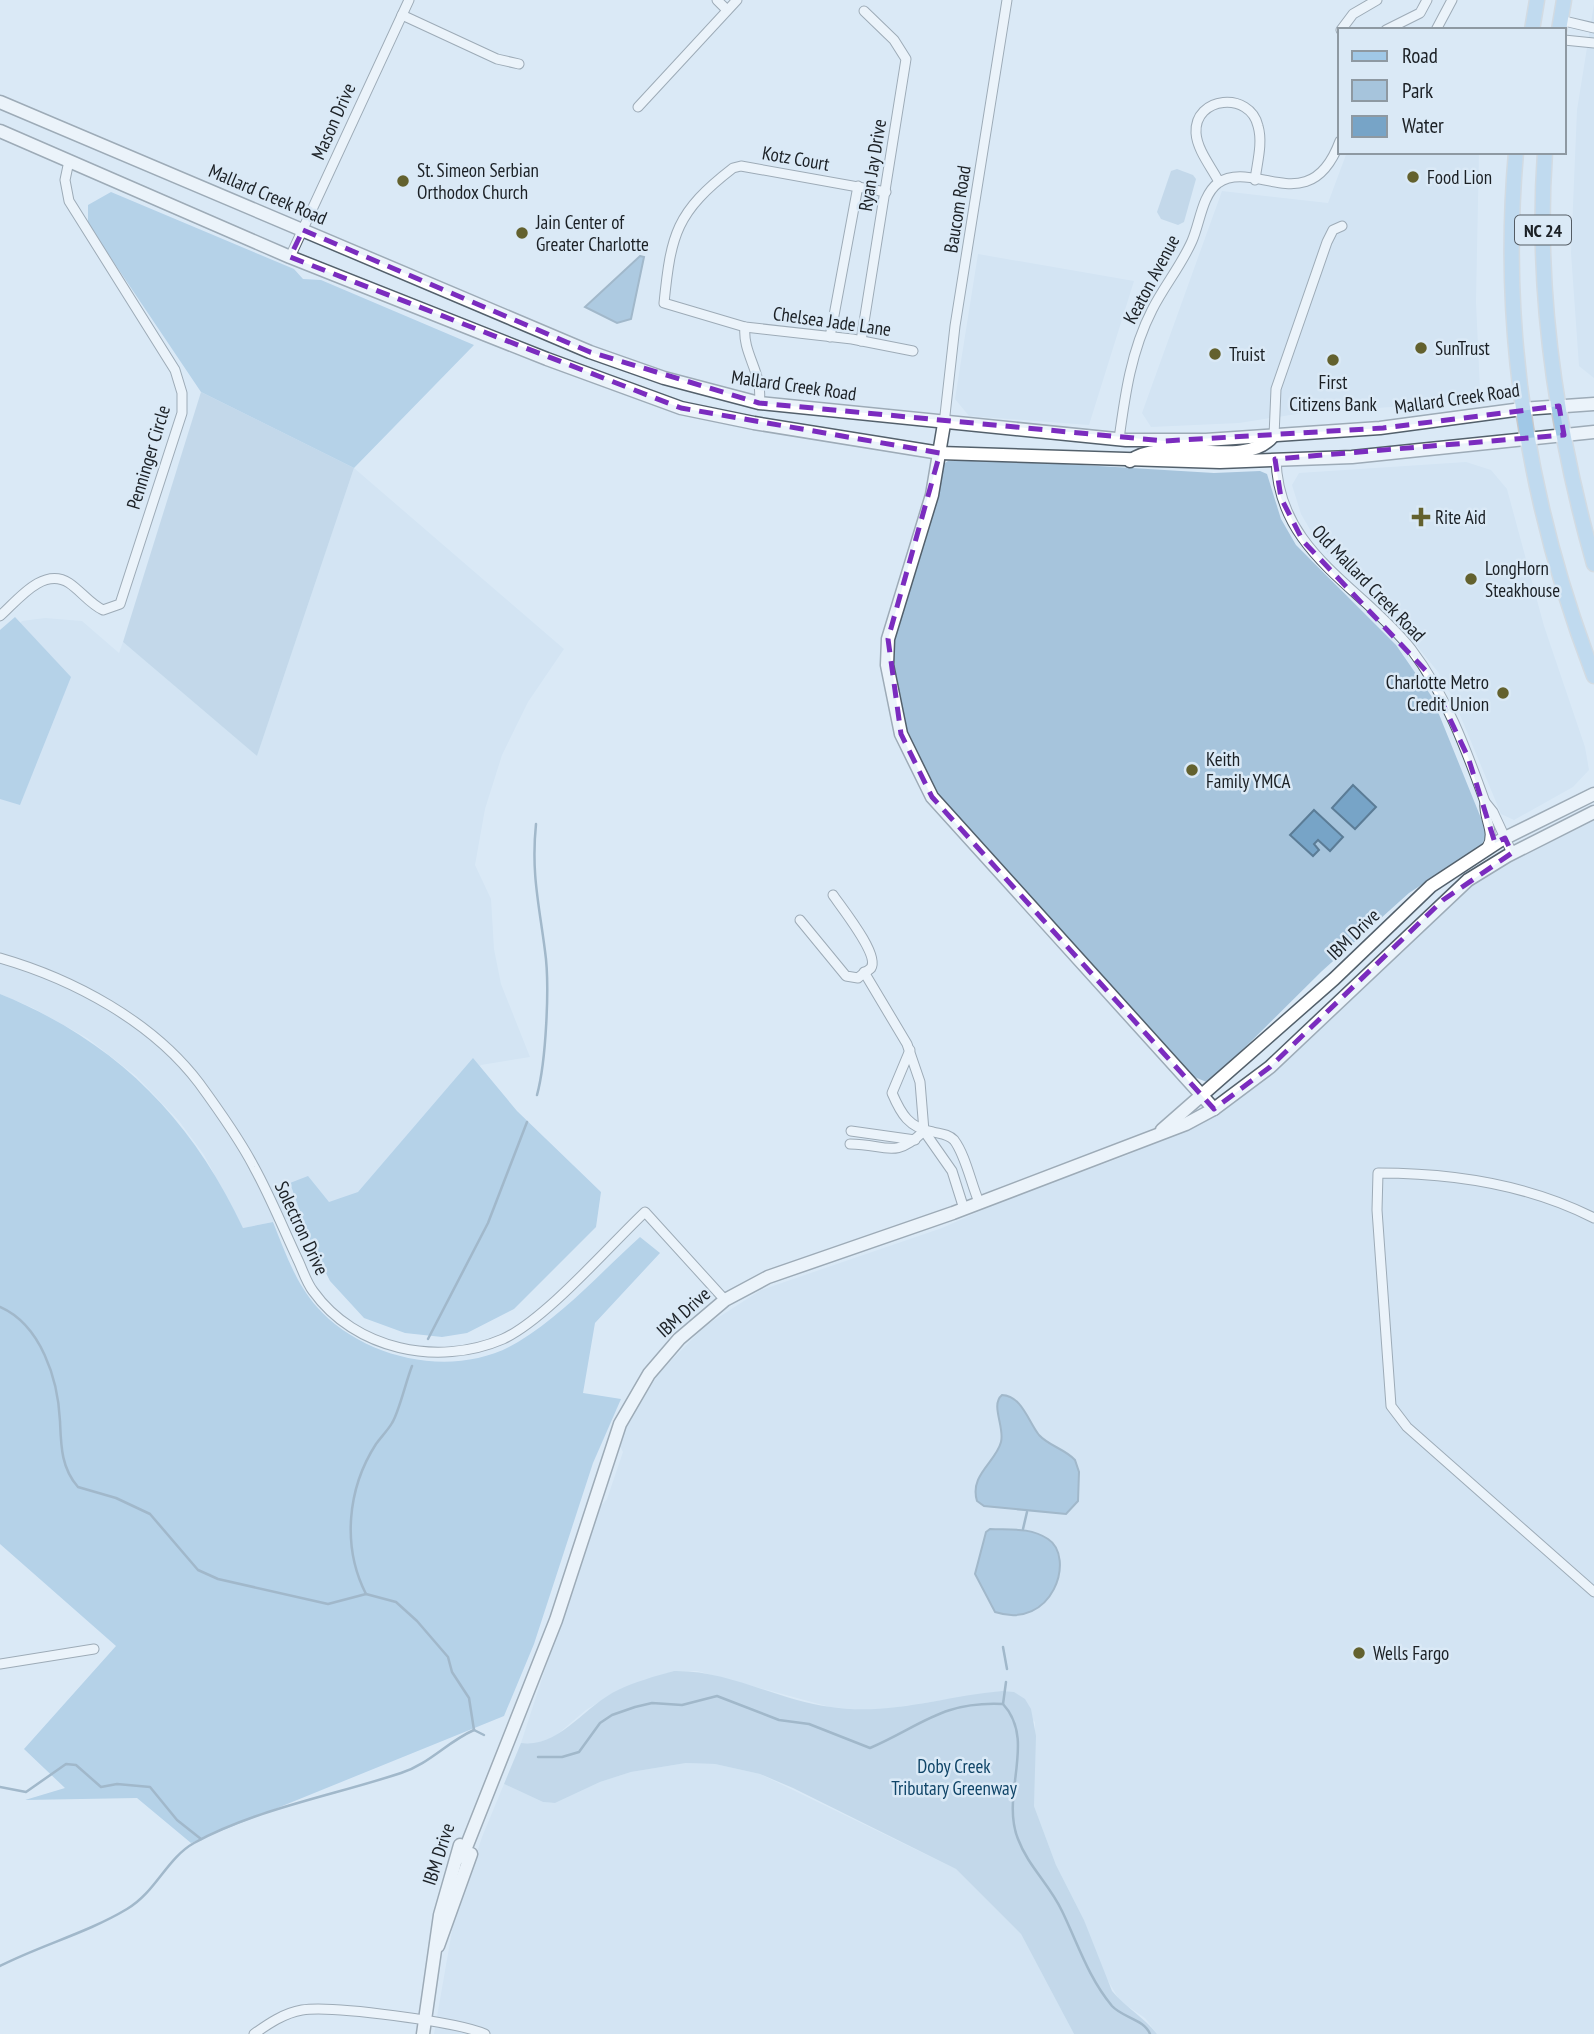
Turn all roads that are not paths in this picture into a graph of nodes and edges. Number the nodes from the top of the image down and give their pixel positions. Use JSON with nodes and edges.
{"nodes":[{"id":1,"x":409,"y":0,"type":"edge"},
{"id":2,"x":717,"y":0,"type":"edge"},
{"id":3,"x":737,"y":0,"type":"edge"},
{"id":4,"x":1007,"y":0,"type":"edge"},
{"id":5,"x":1377,"y":0,"type":"edge"},
{"id":6,"x":1427,"y":0,"type":"edge"},
{"id":7,"x":1452,"y":0,"type":"edge"},
{"id":8,"x":1537,"y":0,"type":"edge"},
{"id":9,"x":1564,"y":0,"type":"edge"},
{"id":10,"x":727,"y":10,"type":"junction"},
{"id":11,"x":864,"y":11,"type":"dead end"},
{"id":12,"x":402,"y":15,"type":"junction"},
{"id":13,"x":1560,"y":25,"type":"edge"},
{"id":14,"x":1342,"y":28,"type":"edge"},
{"id":15,"x":1390,"y":28,"type":"edge"},
{"id":16,"x":1437,"y":28,"type":"edge"},
{"id":17,"x":1532,"y":28,"type":"edge"},
{"id":18,"x":1594,"y":28,"type":"edge"},
{"id":19,"x":1566,"y":40,"type":"edge"},
{"id":20,"x":1594,"y":43,"type":"edge"},
{"id":21,"x":519,"y":64,"type":"dead end"},
{"id":22,"x":0,"y":102,"type":"edge"},
{"id":23,"x":638,"y":107,"type":"dead end"},
{"id":24,"x":0,"y":131,"type":"edge"},
{"id":25,"x":1338,"y":145,"type":"edge"},
{"id":26,"x":1516,"y":154,"type":"edge"},
{"id":27,"x":1545,"y":154,"type":"edge"},
{"id":28,"x":68,"y":161,"type":"junction"},
{"id":29,"x":1255,"y":180,"type":"junction"},
{"id":30,"x":1219,"y":182,"type":"junction"},
{"id":31,"x":858,"y":186,"type":"junction"},
{"id":32,"x":886,"y":192,"type":"junction"},
{"id":33,"x":1342,"y":226,"type":"dead end"},
{"id":34,"x":303,"y":230,"type":"junction"},
{"id":35,"x":290,"y":257,"type":"junction"},
{"id":36,"x":745,"y":327,"type":"junction"},
{"id":37,"x":830,"y":337,"type":"junction"},
{"id":38,"x":861,"y":341,"type":"junction"},
{"id":39,"x":913,"y":351,"type":"dead end"},
{"id":40,"x":759,"y":403,"type":"junction"},
{"id":41,"x":1594,"y":404,"type":"edge"},
{"id":42,"x":1559,"y":406,"type":"junction"},
{"id":43,"x":1522,"y":409,"type":"junction"},
{"id":44,"x":944,"y":424,"type":"junction"},
{"id":45,"x":1594,"y":432,"type":"edge"},
{"id":46,"x":1564,"y":435,"type":"junction"},
{"id":47,"x":1274,"y":436,"type":"junction"},
{"id":48,"x":1119,"y":439,"type":"junction"},
{"id":49,"x":1526,"y":440,"type":"junction"},
{"id":50,"x":940,"y":453,"type":"junction"},
{"id":51,"x":1276,"y":460,"type":"junction"},
{"id":52,"x":1130,"y":461,"type":"junction"},
{"id":53,"x":1594,"y":564,"type":"edge"},
{"id":54,"x":0,"y":616,"type":"edge"},
{"id":55,"x":1594,"y":676,"type":"edge"},
{"id":56,"x":1594,"y":794,"type":"edge"},
{"id":57,"x":1485,"y":803,"type":"junction"},
{"id":58,"x":1594,"y":812,"type":"edge"},
{"id":59,"x":1505,"y":838,"type":"junction"},
{"id":60,"x":1486,"y":848,"type":"junction"},
{"id":61,"x":1512,"y":853,"type":"junction"},
{"id":62,"x":833,"y":895,"type":"dead end"},
{"id":63,"x":800,"y":920,"type":"dead end"},
{"id":64,"x":0,"y":958,"type":"edge"},
{"id":65,"x":864,"y":972,"type":"junction"},
{"id":66,"x":910,"y":1050,"type":"junction"},
{"id":67,"x":1203,"y":1095,"type":"junction"},
{"id":68,"x":1214,"y":1109,"type":"junction"},
{"id":69,"x":851,"y":1131,"type":"dead end"},
{"id":70,"x":924,"y":1131,"type":"junction"},
{"id":71,"x":1159,"y":1133,"type":"junction"},
{"id":72,"x":880,"y":1134,"type":"junction"},
{"id":73,"x":915,"y":1140,"type":"junction"},
{"id":74,"x":850,"y":1144,"type":"dead end"},
{"id":75,"x":875,"y":1146,"type":"junction"},
{"id":76,"x":979,"y":1202,"type":"junction"},
{"id":77,"x":964,"y":1209,"type":"junction"},
{"id":78,"x":1594,"y":1218,"type":"edge"},
{"id":79,"x":725,"y":1300,"type":"junction"},
{"id":80,"x":1594,"y":1592,"type":"edge"},
{"id":81,"x":94,"y":1649,"type":"dead end"},
{"id":82,"x":0,"y":1664,"type":"edge"},
{"id":83,"x":493,"y":1782,"type":"junction"},
{"id":84,"x":438,"y":1946,"type":"junction"},
{"id":85,"x":424,"y":2028,"type":"edge"},
{"id":86,"x":254,"y":2034,"type":"edge"},
{"id":87,"x":485,"y":2034,"type":"edge"}],
"edges":[{"from":1,"to":12,"type":"street","name":"Mason Drive"},
{"from":2,"to":10,"type":"street"},
{"from":3,"to":10,"type":"street"},
{"from":4,"to":44,"type":"street","name":"Baucom Road"},
{"from":5,"to":14,"type":"street"},
{"from":6,"to":15,"type":"street"},
{"from":7,"to":16,"type":"street"},
{"from":8,"to":17,"type":"main road"},
{"from":9,"to":13,"type":"main road"},
{"from":10,"to":23,"type":"street"},
{"from":11,"to":32,"type":"street","name":"Ryan Jay Drive"},
{"from":12,"to":21,"type":"street"},
{"from":12,"to":34,"type":"street","name":"Mason Drive"},
{"from":13,"to":18,"type":"street"},
{"from":19,"to":20,"type":"street"},
{"from":22,"to":34,"type":"main road","name":"Mallard Creek Road"},
{"from":24,"to":28,"type":"main road"},
{"from":25,"to":29,"type":"street"},
{"from":26,"to":43,"type":"main road","number":"NC 24"},
{"from":27,"to":42,"type":"main road","number":"NC 24"},
{"from":28,"to":35,"type":"main road"},
{"from":28,"to":54,"type":"street","name":"Penninger Circle"},
{"from":29,"to":30,"type":"street"},
{"from":29,"to":30,"type":"street"},
{"from":30,"to":48,"type":"street","name":"Keaton Avenue"},
{"from":31,"to":32,"type":"street","name":"Kotz Court"},
{"from":31,"to":36,"type":"street","name":"Kotz Court"},
{"from":31,"to":37,"type":"street"},
{"from":32,"to":38,"type":"street","name":"Ryan Jay Drive"},
{"from":33,"to":47,"type":"street"},
{"from":34,"to":35,"type":"street","name":"Mason Drive"},
{"from":34,"to":40,"type":"main road","name":"Mallard Creek Road"},
{"from":35,"to":50,"type":"main road"},
{"from":36,"to":37,"type":"street","name":"Chelsea Jade Lane"},
{"from":36,"to":40,"type":"street"},
{"from":37,"to":38,"type":"street","name":"Chelsea Jade Lane"},
{"from":38,"to":39,"type":"street","name":"Chelsea Jade Lane"},
{"from":40,"to":44,"type":"main road","name":"Mallard Creek Road"},
{"from":41,"to":42,"type":"main road","name":"Mallard Creek Road"},
{"from":42,"to":43,"type":"main road","name":"Mallard Creek Road"},
{"from":42,"to":46,"type":"main road","number":"NC 24"},
{"from":43,"to":47,"type":"main road","name":"Mallard Creek Road"},
{"from":43,"to":49,"type":"main road","number":"NC 24"},
{"from":44,"to":48,"type":"main road","name":"Mallard Creek Road"},
{"from":44,"to":50,"type":"main road"},
{"from":45,"to":46,"type":"main road"},
{"from":46,"to":49,"type":"main road"},
{"from":46,"to":53,"type":"main road","number":"NC 24"},
{"from":47,"to":48,"type":"main road","name":"Mallard Creek Road"},
{"from":47,"to":52,"type":"main road"},
{"from":49,"to":51,"type":"main road"},
{"from":49,"to":55,"type":"main road","number":"NC 24"},
{"from":50,"to":52,"type":"main road"},
{"from":50,"to":67,"type":"main road"},
{"from":51,"to":52,"type":"main road"},
{"from":51,"to":57,"type":"street","name":"Old Mallard Creek Road"},
{"from":56,"to":59,"type":"main road","name":"IBM Drive"},
{"from":57,"to":59,"type":"street","name":"Old Mallard Creek Road"},
{"from":57,"to":60,"type":"street","name":"Old Mallard Creek Road"},
{"from":58,"to":61,"type":"main road","name":"IBM Drive"},
{"from":59,"to":60,"type":"main road","name":"IBM Drive"},
{"from":59,"to":61,"type":"street","name":"Old Mallard Creek Road"},
{"from":60,"to":67,"type":"main road","name":"IBM Drive"},
{"from":61,"to":68,"type":"main road","name":"IBM Drive"},
{"from":62,"to":65,"type":"street"},
{"from":63,"to":65,"type":"street"},
{"from":64,"to":79,"type":"street","name":"Solectron Drive"},
{"from":65,"to":66,"type":"street"},
{"from":66,"to":70,"type":"street"},
{"from":66,"to":70,"type":"street"},
{"from":67,"to":68,"type":"main road"},
{"from":67,"to":71,"type":"main road","name":"IBM Drive"},
{"from":68,"to":71,"type":"main road","name":"IBM Drive"},
{"from":69,"to":72,"type":"street"},
{"from":70,"to":73,"type":"street"},
{"from":70,"to":76,"type":"street"},
{"from":70,"to":77,"type":"street"},
{"from":71,"to":76,"type":"main road","name":"IBM Drive"},
{"from":72,"to":73,"type":"street"},
{"from":72,"to":75,"type":"street"},
{"from":73,"to":75,"type":"street"},
{"from":74,"to":75,"type":"street"},
{"from":76,"to":77,"type":"main road","name":"IBM Drive"},
{"from":77,"to":79,"type":"main road","name":"IBM Drive"},
{"from":78,"to":80,"type":"street"},
{"from":79,"to":83,"type":"main road","name":"IBM Drive"},
{"from":81,"to":82,"type":"street"},
{"from":83,"to":84,"type":"main road","name":"IBM Drive"},
{"from":83,"to":84,"type":"main road","name":"IBM Drive"},
{"from":84,"to":85,"type":"main road","name":"IBM Drive"},
{"from":85,"to":86,"type":"street"},
{"from":85,"to":87,"type":"street"}]}
